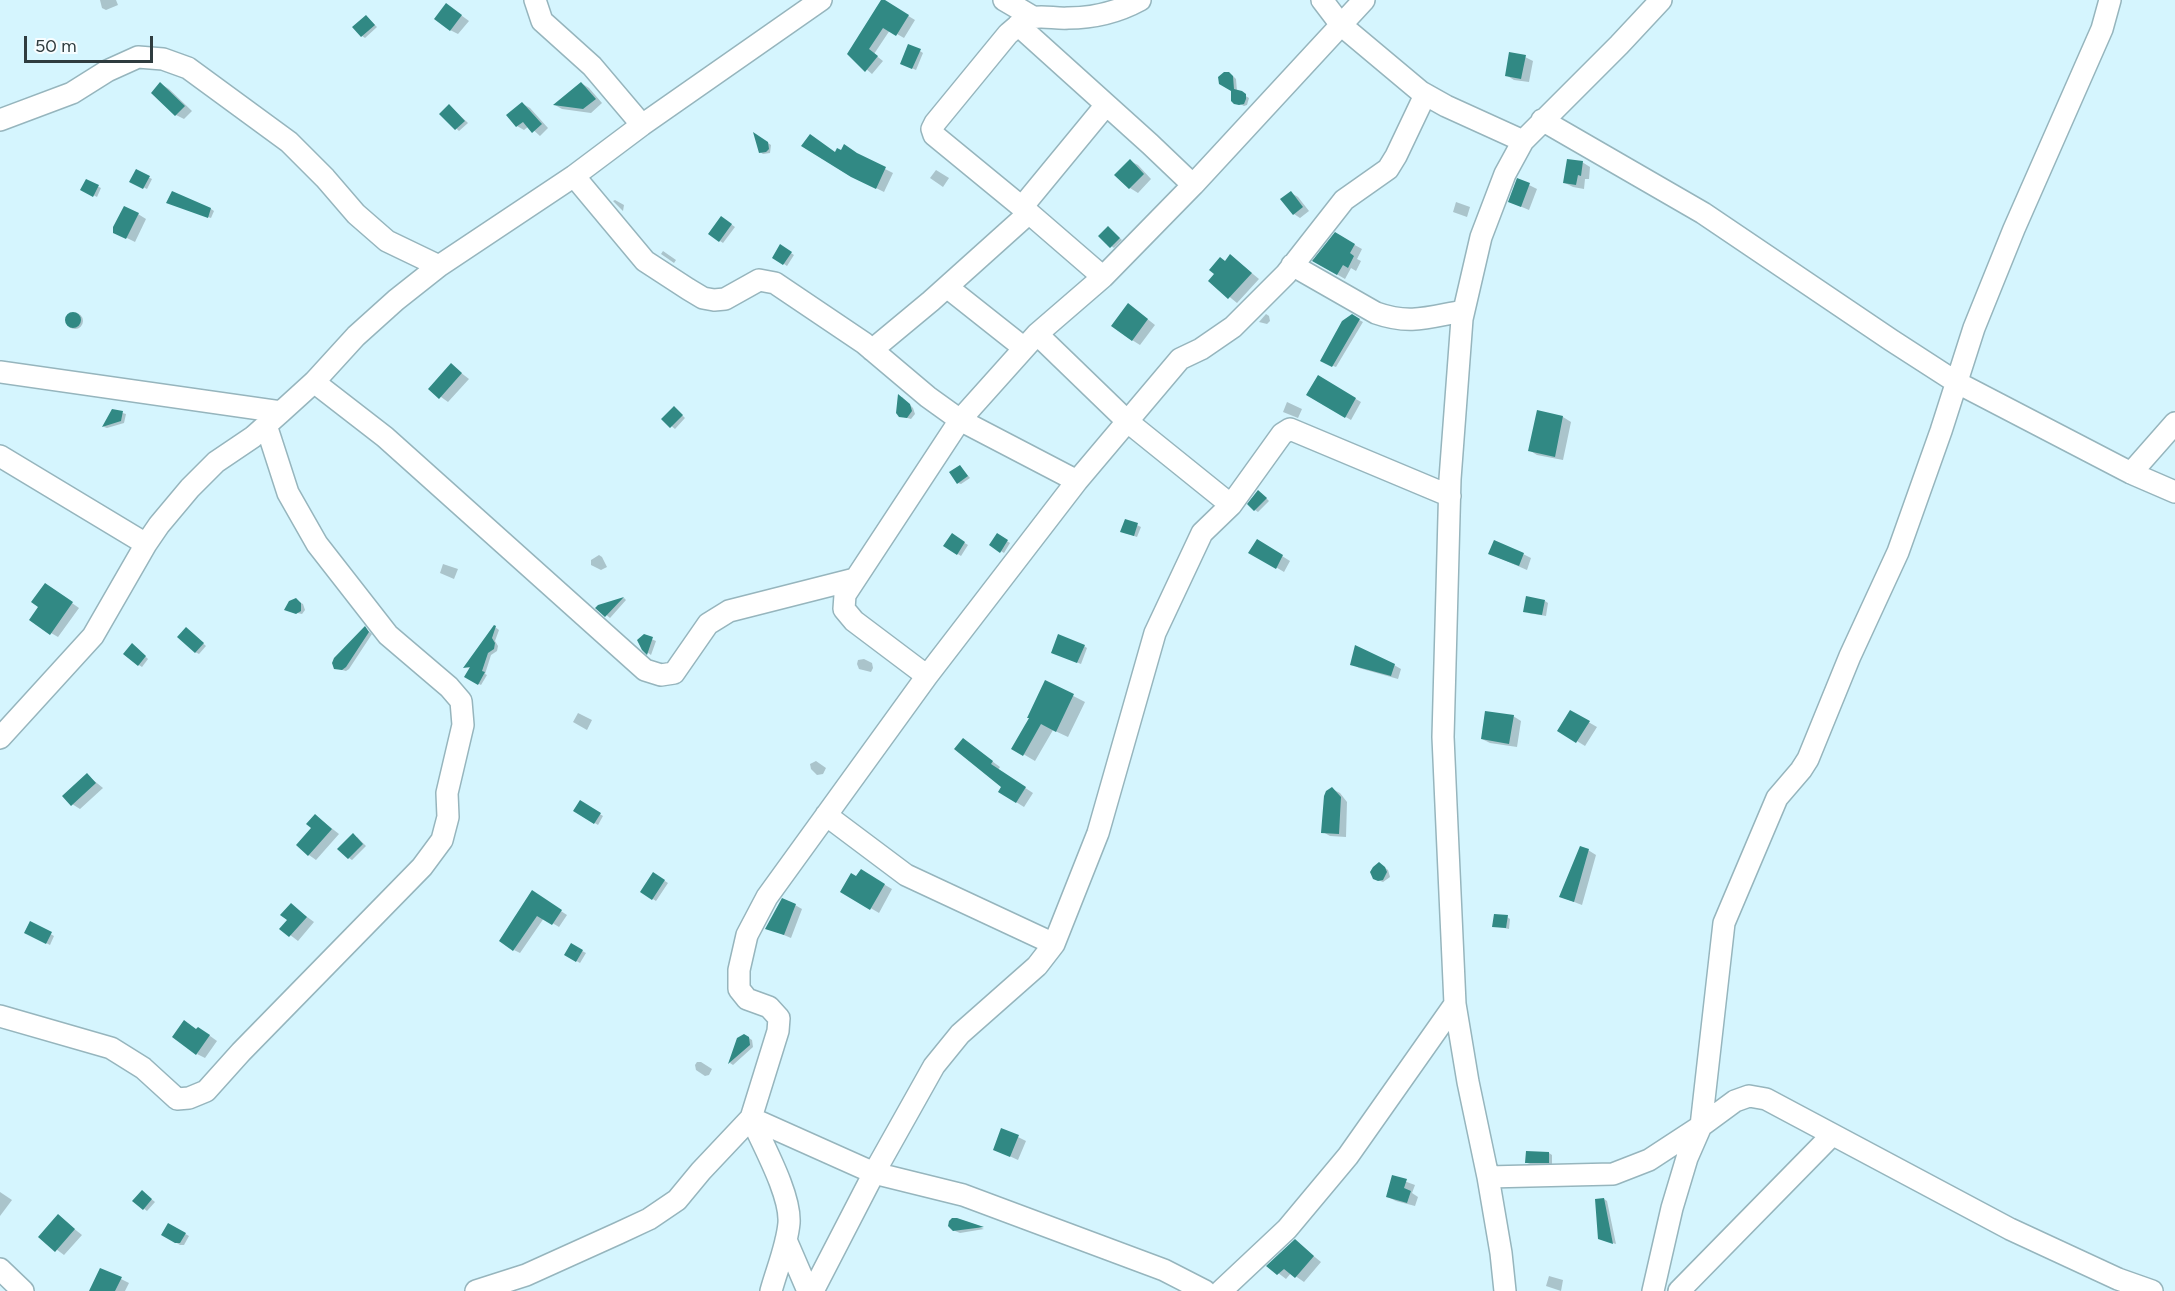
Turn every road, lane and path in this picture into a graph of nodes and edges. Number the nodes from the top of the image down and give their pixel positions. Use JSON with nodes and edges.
{"nodes":[{"id":1,"x":535,"y":0,"type":"edge"},
{"id":2,"x":821,"y":0,"type":"edge"},
{"id":3,"x":1004,"y":0,"type":"edge"},
{"id":4,"x":1140,"y":0,"type":"edge"},
{"id":5,"x":1322,"y":0,"type":"edge"},
{"id":6,"x":1364,"y":0,"type":"edge"},
{"id":7,"x":1661,"y":0,"type":"edge"},
{"id":8,"x":2110,"y":0,"type":"edge"},
{"id":9,"x":1025,"y":21,"type":"junction"},
{"id":10,"x":1341,"y":24,"type":"junction"},
{"id":11,"x":1425,"y":95,"type":"junction"},
{"id":12,"x":1106,"y":105,"type":"junction"},
{"id":13,"x":0,"y":120,"type":"edge"},
{"id":14,"x":1542,"y":120,"type":"junction"},
{"id":15,"x":642,"y":125,"type":"junction"},
{"id":16,"x":1523,"y":141,"type":"junction"},
{"id":17,"x":574,"y":177,"type":"junction"},
{"id":18,"x":1193,"y":185,"type":"junction"},
{"id":19,"x":1026,"y":210,"type":"junction"},
{"id":20,"x":439,"y":266,"type":"junction"},
{"id":21,"x":1292,"y":266,"type":"junction"},
{"id":22,"x":1103,"y":277,"type":"junction"},
{"id":23,"x":947,"y":287,"type":"junction"},
{"id":24,"x":1463,"y":311,"type":"junction"},
{"id":25,"x":1031,"y":341,"type":"junction"},
{"id":26,"x":872,"y":350,"type":"junction"},
{"id":27,"x":0,"y":372,"type":"edge"},
{"id":28,"x":314,"y":382,"type":"junction"},
{"id":29,"x":1956,"y":382,"type":"junction"},
{"id":30,"x":274,"y":419,"type":"junction"},
{"id":31,"x":960,"y":420,"type":"junction"},
{"id":32,"x":1128,"y":422,"type":"junction"},
{"id":33,"x":2175,"y":423,"type":"edge"},
{"id":34,"x":0,"y":456,"type":"edge"},
{"id":35,"x":2131,"y":473,"type":"junction"},
{"id":36,"x":1077,"y":481,"type":"junction"},
{"id":37,"x":2175,"y":492,"type":"edge"},
{"id":38,"x":1449,"y":496,"type":"junction"},
{"id":39,"x":1231,"y":505,"type":"junction"},
{"id":40,"x":146,"y":544,"type":"junction"},
{"id":41,"x":855,"y":579,"type":"junction"},
{"id":42,"x":927,"y":676,"type":"junction"},
{"id":43,"x":0,"y":738,"type":"edge"},
{"id":44,"x":826,"y":815,"type":"junction"},
{"id":45,"x":1054,"y":944,"type":"junction"},
{"id":46,"x":1455,"y":1004,"type":"junction"},
{"id":47,"x":0,"y":1016,"type":"edge"},
{"id":48,"x":751,"y":1118,"type":"junction"},
{"id":49,"x":1701,"y":1126,"type":"junction"},
{"id":50,"x":1832,"y":1136,"type":"junction"},
{"id":51,"x":874,"y":1173,"type":"junction"},
{"id":52,"x":1488,"y":1177,"type":"junction"},
{"id":53,"x":786,"y":1240,"type":"junction"},
{"id":54,"x":0,"y":1269,"type":"edge"},
{"id":55,"x":23,"y":1291,"type":"edge"},
{"id":56,"x":476,"y":1291,"type":"edge"},
{"id":57,"x":771,"y":1291,"type":"edge"},
{"id":58,"x":811,"y":1291,"type":"edge"},
{"id":59,"x":1205,"y":1291,"type":"edge"},
{"id":60,"x":1221,"y":1291,"type":"edge"},
{"id":61,"x":1505,"y":1291,"type":"edge"},
{"id":62,"x":1653,"y":1291,"type":"edge"},
{"id":63,"x":1679,"y":1291,"type":"edge"},
{"id":64,"x":2152,"y":1291,"type":"edge"}],
"edges":[{"from":1,"to":15,"type":"street"},
{"from":2,"to":15,"type":"street"},
{"from":3,"to":9,"type":"street"},
{"from":4,"to":9,"type":"street"},
{"from":5,"to":10,"type":"street"},
{"from":6,"to":10,"type":"street"},
{"from":7,"to":14,"type":"street"},
{"from":8,"to":29,"type":"street"},
{"from":9,"to":12,"type":"street"},
{"from":9,"to":19,"type":"street"},
{"from":10,"to":11,"type":"street"},
{"from":10,"to":18,"type":"street"},
{"from":11,"to":16,"type":"street"},
{"from":11,"to":21,"type":"street"},
{"from":12,"to":18,"type":"street"},
{"from":12,"to":19,"type":"street"},
{"from":13,"to":20,"type":"street"},
{"from":14,"to":16,"type":"street"},
{"from":14,"to":29,"type":"street"},
{"from":15,"to":17,"type":"street"},
{"from":16,"to":24,"type":"street"},
{"from":17,"to":20,"type":"street"},
{"from":17,"to":26,"type":"street"},
{"from":18,"to":22,"type":"street"},
{"from":19,"to":22,"type":"street"},
{"from":19,"to":23,"type":"street"},
{"from":20,"to":28,"type":"street"},
{"from":21,"to":24,"type":"street"},
{"from":21,"to":32,"type":"street"},
{"from":22,"to":25,"type":"street"},
{"from":23,"to":25,"type":"street"},
{"from":23,"to":26,"type":"street"},
{"from":24,"to":38,"type":"street"},
{"from":25,"to":31,"type":"street"},
{"from":25,"to":32,"type":"street"},
{"from":26,"to":31,"type":"street"},
{"from":27,"to":30,"type":"street"},
{"from":28,"to":30,"type":"street"},
{"from":28,"to":41,"type":"street"},
{"from":29,"to":35,"type":"street"},
{"from":29,"to":49,"type":"street"},
{"from":30,"to":40,"type":"street"},
{"from":30,"to":47,"type":"street"},
{"from":31,"to":36,"type":"street"},
{"from":31,"to":41,"type":"street"},
{"from":32,"to":36,"type":"street"},
{"from":32,"to":39,"type":"street"},
{"from":33,"to":35,"type":"street"},
{"from":34,"to":40,"type":"street"},
{"from":35,"to":37,"type":"street"},
{"from":36,"to":42,"type":"street"},
{"from":38,"to":39,"type":"street"},
{"from":38,"to":46,"type":"street"},
{"from":39,"to":45,"type":"street"},
{"from":40,"to":43,"type":"street"},
{"from":41,"to":42,"type":"street"},
{"from":42,"to":44,"type":"street"},
{"from":44,"to":45,"type":"street"},
{"from":44,"to":48,"type":"street"},
{"from":45,"to":51,"type":"street"},
{"from":46,"to":52,"type":"street"},
{"from":46,"to":60,"type":"street"},
{"from":48,"to":51,"type":"street"},
{"from":48,"to":53,"type":"street"},
{"from":48,"to":56,"type":"street"},
{"from":49,"to":50,"type":"street"},
{"from":49,"to":52,"type":"street"},
{"from":49,"to":62,"type":"street"},
{"from":50,"to":63,"type":"street"},
{"from":50,"to":64,"type":"street"},
{"from":51,"to":58,"type":"street"},
{"from":51,"to":59,"type":"street"},
{"from":52,"to":61,"type":"street"},
{"from":53,"to":57,"type":"street"},
{"from":53,"to":58,"type":"street"},
{"from":54,"to":55,"type":"street"}]}
